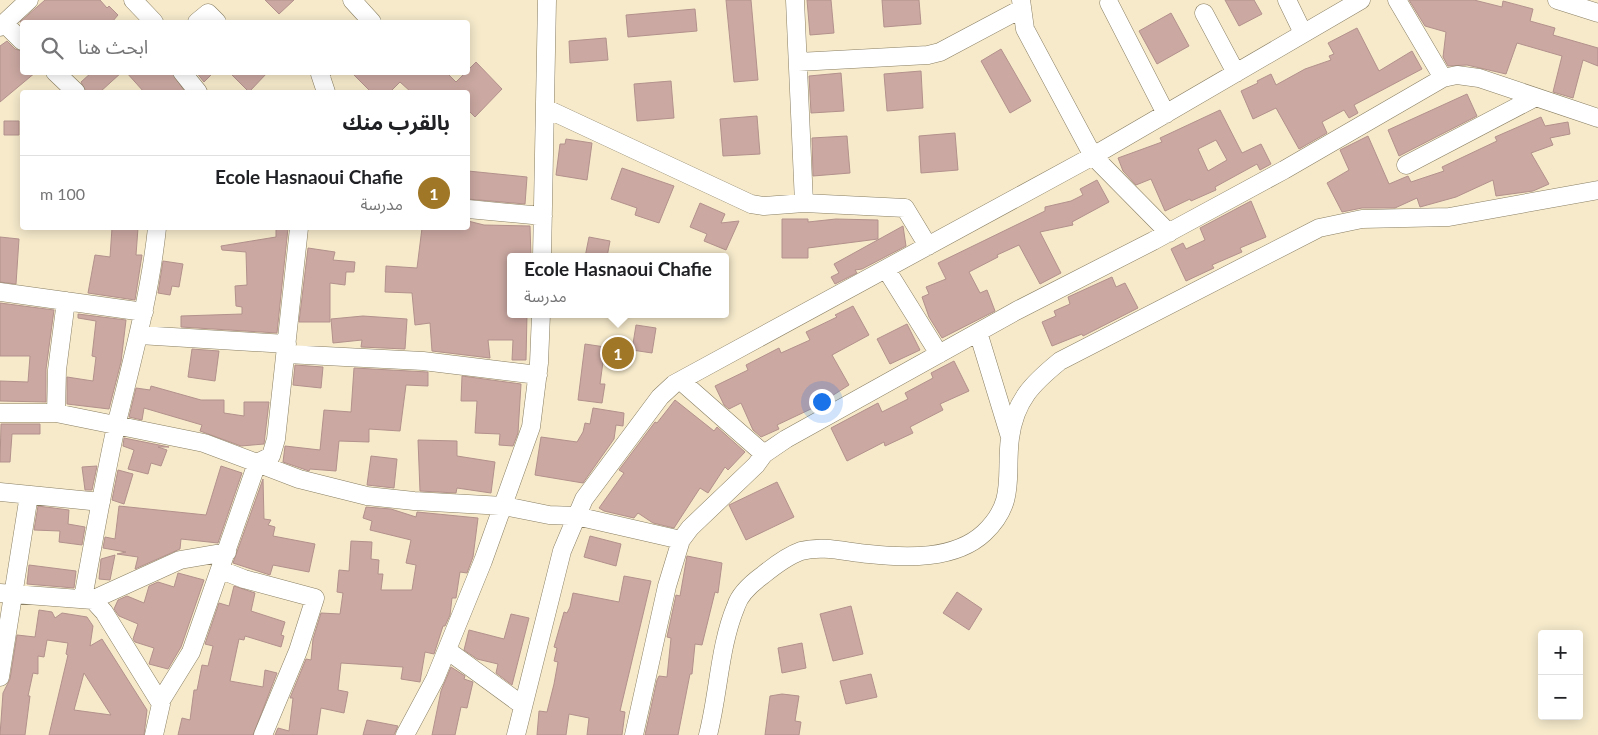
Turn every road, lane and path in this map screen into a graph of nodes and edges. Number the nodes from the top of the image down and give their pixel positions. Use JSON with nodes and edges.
{"nodes":[{"id":1,"x":29,"y":0,"type":"edge"},
{"id":2,"x":133,"y":0,"type":"edge"},
{"id":3,"x":352,"y":0,"type":"edge"},
{"id":4,"x":548,"y":0,"type":"edge"},
{"id":5,"x":796,"y":0,"type":"edge"},
{"id":6,"x":1287,"y":0,"type":"edge"},
{"id":7,"x":1361,"y":0,"type":"edge"},
{"id":8,"x":1396,"y":0,"type":"edge"},
{"id":9,"x":1557,"y":0,"type":"edge"},
{"id":10,"x":1021,"y":4,"type":"edge"},
{"id":11,"x":1109,"y":4,"type":"dead end"},
{"id":12,"x":1204,"y":13,"type":"dead end"},
{"id":13,"x":1598,"y":13,"type":"edge"},
{"id":14,"x":152,"y":20,"type":"edge"},
{"id":15,"x":199,"y":20,"type":"edge"},
{"id":16,"x":215,"y":20,"type":"edge"},
{"id":17,"x":370,"y":20,"type":"edge"},
{"id":18,"x":2,"y":26,"type":"edge"},
{"id":19,"x":1303,"y":33,"type":"junction"},
{"id":20,"x":20,"y":40,"type":"edge"},
{"id":21,"x":798,"y":62,"type":"junction"},
{"id":22,"x":1236,"y":73,"type":"junction"},
{"id":23,"x":59,"y":75,"type":"edge"},
{"id":24,"x":184,"y":75,"type":"edge"},
{"id":25,"x":320,"y":75,"type":"edge"},
{"id":26,"x":1443,"y":78,"type":"junction"},
{"id":27,"x":74,"y":90,"type":"edge"},
{"id":28,"x":196,"y":90,"type":"edge"},
{"id":29,"x":325,"y":90,"type":"edge"},
{"id":30,"x":1534,"y":98,"type":"junction"},
{"id":31,"x":545,"y":108,"type":"junction"},
{"id":32,"x":1166,"y":114,"type":"junction"},
{"id":33,"x":1598,"y":118,"type":"edge"},
{"id":34,"x":1093,"y":156,"type":"junction"},
{"id":35,"x":1406,"y":165,"type":"dead end"},
{"id":36,"x":1598,"y":190,"type":"edge"},
{"id":37,"x":804,"y":203,"type":"junction"},
{"id":38,"x":470,"y":209,"type":"edge"},
{"id":39,"x":543,"y":216,"type":"junction"},
{"id":40,"x":157,"y":230,"type":"edge"},
{"id":41,"x":299,"y":230,"type":"edge"},
{"id":42,"x":1169,"y":233,"type":"junction"},
{"id":43,"x":928,"y":246,"type":"junction"},
{"id":44,"x":542,"y":253,"type":"edge"},
{"id":45,"x":886,"y":269,"type":"junction"},
{"id":46,"x":0,"y":292,"type":"edge"},
{"id":47,"x":66,"y":301,"type":"junction"},
{"id":48,"x":144,"y":312,"type":"junction"},
{"id":49,"x":541,"y":318,"type":"edge"},
{"id":50,"x":978,"y":332,"type":"junction"},
{"id":51,"x":139,"y":335,"type":"junction"},
{"id":52,"x":287,"y":349,"type":"junction"},
{"id":53,"x":938,"y":354,"type":"junction"},
{"id":54,"x":538,"y":375,"type":"junction"},
{"id":55,"x":680,"y":380,"type":"junction"},
{"id":56,"x":0,"y":413,"type":"edge"},
{"id":57,"x":56,"y":413,"type":"junction"},
{"id":58,"x":117,"y":423,"type":"junction"},
{"id":59,"x":1010,"y":437,"type":"junction"},
{"id":60,"x":764,"y":454,"type":"junction"},
{"id":61,"x":258,"y":463,"type":"junction"},
{"id":62,"x":0,"y":492,"type":"edge"},
{"id":63,"x":29,"y":495,"type":"junction"},
{"id":64,"x":101,"y":502,"type":"junction"},
{"id":65,"x":504,"y":506,"type":"junction"},
{"id":66,"x":576,"y":516,"type":"junction"},
{"id":67,"x":681,"y":540,"type":"junction"},
{"id":68,"x":227,"y":552,"type":"junction"},
{"id":69,"x":221,"y":570,"type":"junction"},
{"id":70,"x":7,"y":593,"type":"edge"},
{"id":71,"x":88,"y":599,"type":"junction"},
{"id":72,"x":447,"y":650,"type":"junction"},
{"id":73,"x":0,"y":677,"type":"edge"},
{"id":74,"x":160,"y":702,"type":"junction"},
{"id":75,"x":522,"y":706,"type":"junction"},
{"id":76,"x":154,"y":735,"type":"edge"},
{"id":77,"x":263,"y":735,"type":"edge"},
{"id":78,"x":405,"y":735,"type":"edge"},
{"id":79,"x":516,"y":735,"type":"edge"},
{"id":80,"x":634,"y":735,"type":"edge"},
{"id":81,"x":708,"y":735,"type":"edge"}],
"edges":[{"from":1,"to":18,"type":"street"},
{"from":2,"to":14,"type":"street"},
{"from":3,"to":17,"type":"street"},
{"from":4,"to":31,"type":"street"},
{"from":5,"to":21,"type":"street"},
{"from":6,"to":19,"type":"street"},
{"from":7,"to":19,"type":"street"},
{"from":8,"to":26,"type":"street"},
{"from":9,"to":13,"type":"street"},
{"from":10,"to":21,"type":"street"},
{"from":10,"to":34,"type":"street"},
{"from":11,"to":32,"type":"street"},
{"from":12,"to":22,"type":"street"},
{"from":15,"to":16,"type":"street"},
{"from":18,"to":20,"type":"street"},
{"from":19,"to":22,"type":"street"},
{"from":21,"to":37,"type":"street"},
{"from":22,"to":32,"type":"street"},
{"from":23,"to":27,"type":"street"},
{"from":24,"to":28,"type":"street"},
{"from":25,"to":29,"type":"street"},
{"from":26,"to":30,"type":"street"},
{"from":26,"to":42,"type":"street"},
{"from":30,"to":33,"type":"street"},
{"from":30,"to":35,"type":"street"},
{"from":31,"to":37,"type":"street"},
{"from":31,"to":39,"type":"street"},
{"from":32,"to":34,"type":"street"},
{"from":34,"to":42,"type":"street"},
{"from":34,"to":43,"type":"street"},
{"from":36,"to":59,"type":"street"},
{"from":37,"to":43,"type":"street"},
{"from":38,"to":39,"type":"street"},
{"from":39,"to":44,"type":"street"},
{"from":40,"to":48,"type":"street"},
{"from":41,"to":52,"type":"street"},
{"from":42,"to":50,"type":"street"},
{"from":43,"to":45,"type":"street"},
{"from":45,"to":53,"type":"street"},
{"from":45,"to":55,"type":"street"},
{"from":46,"to":47,"type":"street"},
{"from":47,"to":48,"type":"street"},
{"from":47,"to":57,"type":"street"},
{"from":48,"to":51,"type":"street"},
{"from":49,"to":54,"type":"street"},
{"from":50,"to":53,"type":"street"},
{"from":50,"to":59,"type":"street"},
{"from":51,"to":52,"type":"street"},
{"from":51,"to":58,"type":"street"},
{"from":52,"to":54,"type":"street"},
{"from":52,"to":61,"type":"street"},
{"from":53,"to":60,"type":"street"},
{"from":54,"to":65,"type":"street"},
{"from":55,"to":60,"type":"street"},
{"from":55,"to":66,"type":"street"},
{"from":56,"to":57,"type":"street"},
{"from":57,"to":58,"type":"street"},
{"from":58,"to":61,"type":"street"},
{"from":58,"to":64,"type":"street"},
{"from":59,"to":81,"type":"street"},
{"from":60,"to":67,"type":"street"},
{"from":61,"to":65,"type":"street"},
{"from":61,"to":68,"type":"street"},
{"from":62,"to":63,"type":"street"},
{"from":63,"to":64,"type":"street"},
{"from":63,"to":70,"type":"street"},
{"from":64,"to":71,"type":"street"},
{"from":65,"to":66,"type":"street"},
{"from":65,"to":72,"type":"street"},
{"from":66,"to":67,"type":"street"},
{"from":66,"to":75,"type":"street"},
{"from":67,"to":80,"type":"street"},
{"from":68,"to":69,"type":"street"},
{"from":68,"to":71,"type":"street"},
{"from":69,"to":74,"type":"street"},
{"from":69,"to":77,"type":"street"},
{"from":70,"to":71,"type":"street"},
{"from":70,"to":73,"type":"street"},
{"from":71,"to":74,"type":"street"},
{"from":72,"to":75,"type":"street"},
{"from":72,"to":78,"type":"street"},
{"from":74,"to":76,"type":"street"},
{"from":75,"to":79,"type":"street"}]}
